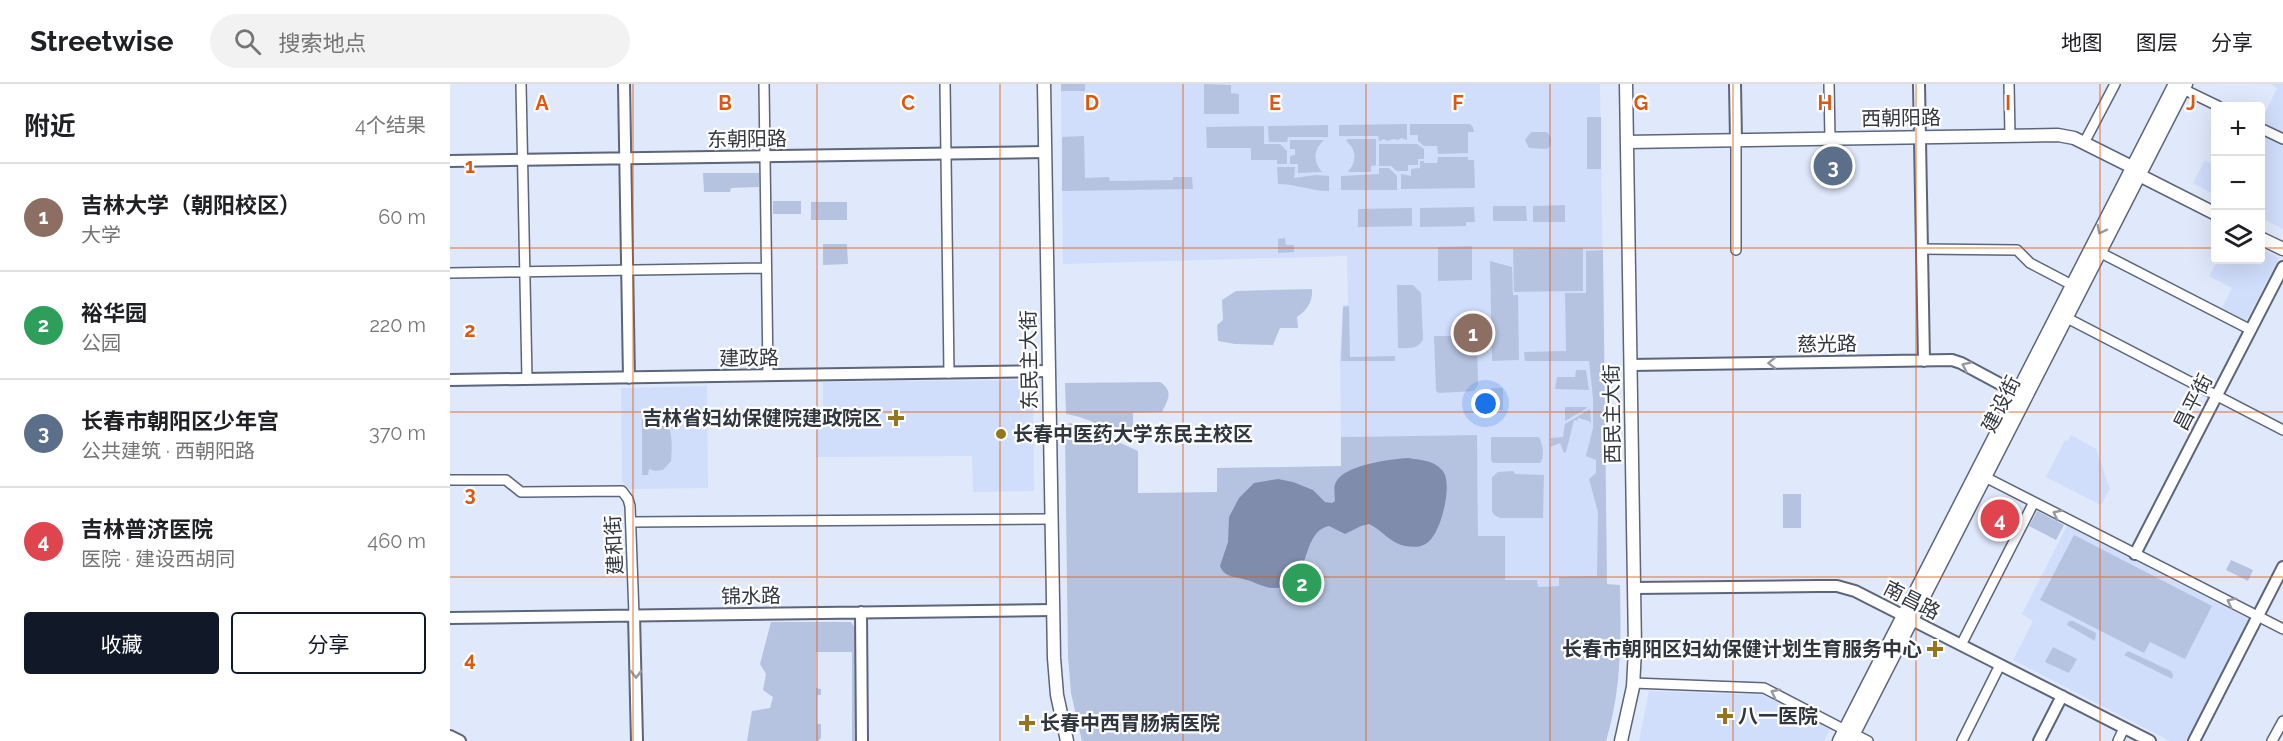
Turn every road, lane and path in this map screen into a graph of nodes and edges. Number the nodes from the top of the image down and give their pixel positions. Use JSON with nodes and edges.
{"nodes":[{"id":1,"x":521,"y":84,"type":"edge"},
{"id":2,"x":624,"y":84,"type":"edge"},
{"id":3,"x":764,"y":84,"type":"edge"},
{"id":4,"x":945,"y":84,"type":"edge"},
{"id":5,"x":1044,"y":84,"type":"edge"},
{"id":6,"x":1626,"y":84,"type":"edge"},
{"id":7,"x":1735,"y":84,"type":"edge"},
{"id":8,"x":1829,"y":84,"type":"edge"},
{"id":9,"x":1919,"y":84,"type":"edge"},
{"id":10,"x":2009,"y":84,"type":"edge"},
{"id":11,"x":2115,"y":84,"type":"edge"},
{"id":12,"x":2181,"y":86,"type":"edge"},
{"id":13,"x":2211,"y":102,"type":"edge"},
{"id":14,"x":2265,"y":130,"type":"edge"},
{"id":15,"x":2010,"y":136,"type":"junction"},
{"id":16,"x":1920,"y":137,"type":"junction"},
{"id":17,"x":1830,"y":139,"type":"junction"},
{"id":18,"x":2283,"y":139,"type":"edge"},
{"id":19,"x":1736,"y":140,"type":"junction"},
{"id":20,"x":1627,"y":142,"type":"junction"},
{"id":21,"x":2084,"y":143,"type":"junction"},
{"id":22,"x":1045,"y":152,"type":"junction"},
{"id":23,"x":946,"y":154,"type":"junction"},
{"id":24,"x":765,"y":156,"type":"junction"},
{"id":25,"x":626,"y":159,"type":"junction"},
{"id":26,"x":523,"y":160,"type":"junction"},
{"id":27,"x":450,"y":161,"type":"edge"},
{"id":28,"x":2138,"y":170,"type":"junction"},
{"id":29,"x":2211,"y":204,"type":"edge"},
{"id":30,"x":2211,"y":211,"type":"edge"},
{"id":31,"x":2265,"y":232,"type":"edge"},
{"id":32,"x":2265,"y":240,"type":"edge"},
{"id":33,"x":2283,"y":241,"type":"edge"},
{"id":34,"x":1922,"y":249,"type":"junction"},
{"id":35,"x":2283,"y":249,"type":"edge"},
{"id":36,"x":1736,"y":250,"type":"dead end"},
{"id":37,"x":2101,"y":253,"type":"junction"},
{"id":38,"x":2283,"y":267,"type":"edge"},
{"id":39,"x":766,"y":268,"type":"junction"},
{"id":40,"x":627,"y":270,"type":"junction"},
{"id":41,"x":525,"y":272,"type":"junction"},
{"id":42,"x":450,"y":273,"type":"edge"},
{"id":43,"x":2072,"y":285,"type":"junction"},
{"id":44,"x":2067,"y":318,"type":"junction"},
{"id":45,"x":2251,"y":330,"type":"junction"},
{"id":46,"x":1924,"y":361,"type":"junction"},
{"id":47,"x":1630,"y":365,"type":"junction"},
{"id":48,"x":1049,"y":371,"type":"junction"},
{"id":49,"x":949,"y":373,"type":"junction"},
{"id":50,"x":768,"y":375,"type":"junction"},
{"id":51,"x":629,"y":378,"type":"junction"},
{"id":52,"x":527,"y":379,"type":"junction"},
{"id":53,"x":450,"y":380,"type":"edge"},
{"id":54,"x":2018,"y":393,"type":"junction"},
{"id":55,"x":2217,"y":396,"type":"junction"},
{"id":56,"x":2283,"y":430,"type":"edge"},
{"id":57,"x":1985,"y":477,"type":"junction"},
{"id":58,"x":450,"y":480,"type":"edge"},
{"id":59,"x":2034,"y":502,"type":"junction"},
{"id":60,"x":1051,"y":519,"type":"junction"},
{"id":61,"x":631,"y":522,"type":"junction"},
{"id":62,"x":2135,"y":554,"type":"junction"},
{"id":63,"x":2283,"y":567,"type":"edge"},
{"id":64,"x":1634,"y":588,"type":"junction"},
{"id":65,"x":1053,"y":610,"type":"junction"},
{"id":66,"x":861,"y":612,"type":"junction"},
{"id":67,"x":634,"y":615,"type":"junction"},
{"id":68,"x":2258,"y":616,"type":"junction"},
{"id":69,"x":450,"y":618,"type":"edge"},
{"id":70,"x":1908,"y":618,"type":"junction"},
{"id":71,"x":2283,"y":629,"type":"edge"},
{"id":72,"x":1961,"y":645,"type":"junction"},
{"id":73,"x":2000,"y":665,"type":"junction"},
{"id":74,"x":1633,"y":683,"type":"junction"},
{"id":75,"x":2062,"y":696,"type":"junction"},
{"id":76,"x":2283,"y":721,"type":"edge"},
{"id":77,"x":2124,"y":728,"type":"junction"},
{"id":78,"x":450,"y":736,"type":"edge"},
{"id":79,"x":1847,"y":736,"type":"edge"},
{"id":80,"x":460,"y":741,"type":"edge"},
{"id":81,"x":637,"y":741,"type":"edge"},
{"id":82,"x":862,"y":741,"type":"edge"},
{"id":83,"x":1067,"y":741,"type":"edge"},
{"id":84,"x":1621,"y":741,"type":"edge"},
{"id":85,"x":1868,"y":741,"type":"edge"},
{"id":86,"x":1962,"y":741,"type":"edge"},
{"id":87,"x":2039,"y":741,"type":"edge"},
{"id":88,"x":2118,"y":741,"type":"edge"},
{"id":89,"x":2150,"y":741,"type":"edge"},
{"id":90,"x":2194,"y":741,"type":"edge"},
{"id":91,"x":2272,"y":741,"type":"edge"}],
"edges":[{"from":1,"to":26,"type":"street"},
{"from":2,"to":25,"type":"street"},
{"from":3,"to":24,"type":"street"},
{"from":4,"to":23,"type":"street"},
{"from":5,"to":22,"type":"main road","name":"东民主大街"},
{"from":6,"to":20,"type":"main road","name":"西民主大街"},
{"from":7,"to":19,"type":"street"},
{"from":8,"to":17,"type":"street"},
{"from":9,"to":16,"type":"street"},
{"from":10,"to":15,"type":"street"},
{"from":11,"to":21,"type":"street"},
{"from":12,"to":13,"type":"street"},
{"from":12,"to":28,"type":"main road","name":"建设街"},
{"from":14,"to":18,"type":"street"},
{"from":15,"to":16,"type":"main road","name":"西朝阳路"},
{"from":15,"to":21,"type":"main road","name":"西朝阳路"},
{"from":16,"to":17,"type":"main road","name":"西朝阳路"},
{"from":16,"to":34,"type":"street"},
{"from":17,"to":19,"type":"main road","name":"西朝阳路"},
{"from":19,"to":20,"type":"main road","name":"西朝阳路"},
{"from":19,"to":36,"type":"street"},
{"from":20,"to":47,"type":"main road","name":"西民主大街"},
{"from":21,"to":28,"type":"main road","name":"西朝阳路"},
{"from":22,"to":23,"type":"street","name":"东朝阳路"},
{"from":22,"to":48,"type":"main road","name":"东民主大街"},
{"from":23,"to":24,"type":"street","name":"东朝阳路"},
{"from":23,"to":49,"type":"street"},
{"from":24,"to":25,"type":"street","name":"东朝阳路"},
{"from":24,"to":39,"type":"street"},
{"from":25,"to":26,"type":"street","name":"东朝阳路"},
{"from":25,"to":40,"type":"street"},
{"from":26,"to":27,"type":"street","name":"东朝阳路"},
{"from":26,"to":41,"type":"street"},
{"from":28,"to":29,"type":"main road","name":"西朝阳路"},
{"from":28,"to":30,"type":"main road","name":"西朝阳路"},
{"from":28,"to":37,"type":"main road","name":"建设街"},
{"from":28,"to":43,"type":"main road","name":"建设街","one_way":true},
{"from":31,"to":33,"type":"main road"},
{"from":32,"to":35,"type":"main road"},
{"from":34,"to":43,"type":"street"},
{"from":34,"to":46,"type":"street"},
{"from":37,"to":44,"type":"main road","name":"建设街"},
{"from":37,"to":45,"type":"street"},
{"from":38,"to":45,"type":"street","name":"昌平街"},
{"from":39,"to":40,"type":"street"},
{"from":39,"to":50,"type":"street"},
{"from":40,"to":41,"type":"street"},
{"from":40,"to":51,"type":"street"},
{"from":41,"to":42,"type":"street"},
{"from":41,"to":52,"type":"street"},
{"from":43,"to":54,"type":"main road","name":"建设街"},
{"from":44,"to":55,"type":"street"},
{"from":44,"to":57,"type":"main road","name":"建设街"},
{"from":45,"to":55,"type":"street","name":"昌平街"},
{"from":46,"to":47,"type":"street","name":"慈光路","one_way":true},
{"from":54,"to":46,"type":"street","name":"慈光路","one_way":true},
{"from":47,"to":64,"type":"main road","name":"西民主大街"},
{"from":48,"to":49,"type":"street","name":"建政路"},
{"from":48,"to":60,"type":"main road","name":"东民主大街"},
{"from":49,"to":50,"type":"street","name":"建政路"},
{"from":50,"to":51,"type":"street","name":"建政路"},
{"from":51,"to":52,"type":"street","name":"建政路"},
{"from":52,"to":53,"type":"street","name":"建政路"},
{"from":54,"to":70,"type":"main road","name":"建设街"},
{"from":55,"to":56,"type":"street"},
{"from":55,"to":62,"type":"street","name":"昌平街"},
{"from":57,"to":59,"type":"street"},
{"from":57,"to":70,"type":"main road","name":"建设街"},
{"from":58,"to":61,"type":"street","name":"建和街"},
{"from":62,"to":59,"type":"street","one_way":true},
{"from":59,"to":72,"type":"street"},
{"from":60,"to":61,"type":"street"},
{"from":60,"to":65,"type":"main road","name":"东民主大街"},
{"from":61,"to":67,"type":"street","name":"建和街"},
{"from":68,"to":62,"type":"street","one_way":true},
{"from":63,"to":68,"type":"street"},
{"from":64,"to":70,"type":"street","name":"南昌路"},
{"from":64,"to":74,"type":"main road","name":"西民主大街"},
{"from":65,"to":66,"type":"street","name":"锦水路"},
{"from":65,"to":83,"type":"main road","name":"东民主大街"},
{"from":66,"to":67,"type":"street","name":"锦水路"},
{"from":66,"to":82,"type":"street"},
{"from":67,"to":69,"type":"street","name":"锦水路"},
{"from":67,"to":81,"type":"street","name":"建和街","one_way":true},
{"from":68,"to":71,"type":"street"},
{"from":68,"to":90,"type":"street"},
{"from":70,"to":72,"type":"street","name":"南昌路"},
{"from":70,"to":79,"type":"main road","name":"建设街"},
{"from":72,"to":73,"type":"street","name":"南昌路"},
{"from":73,"to":75,"type":"street","name":"南昌路"},
{"from":73,"to":86,"type":"street"},
{"from":79,"to":74,"type":"street","one_way":true},
{"from":74,"to":84,"type":"main road","name":"西民主大街"},
{"from":75,"to":77,"type":"street","name":"南昌路"},
{"from":75,"to":87,"type":"street"},
{"from":76,"to":91,"type":"street"},
{"from":77,"to":88,"type":"street"},
{"from":77,"to":89,"type":"street","name":"南昌路"},
{"from":78,"to":80,"type":"street"},
{"from":79,"to":85,"type":"street"}]}
